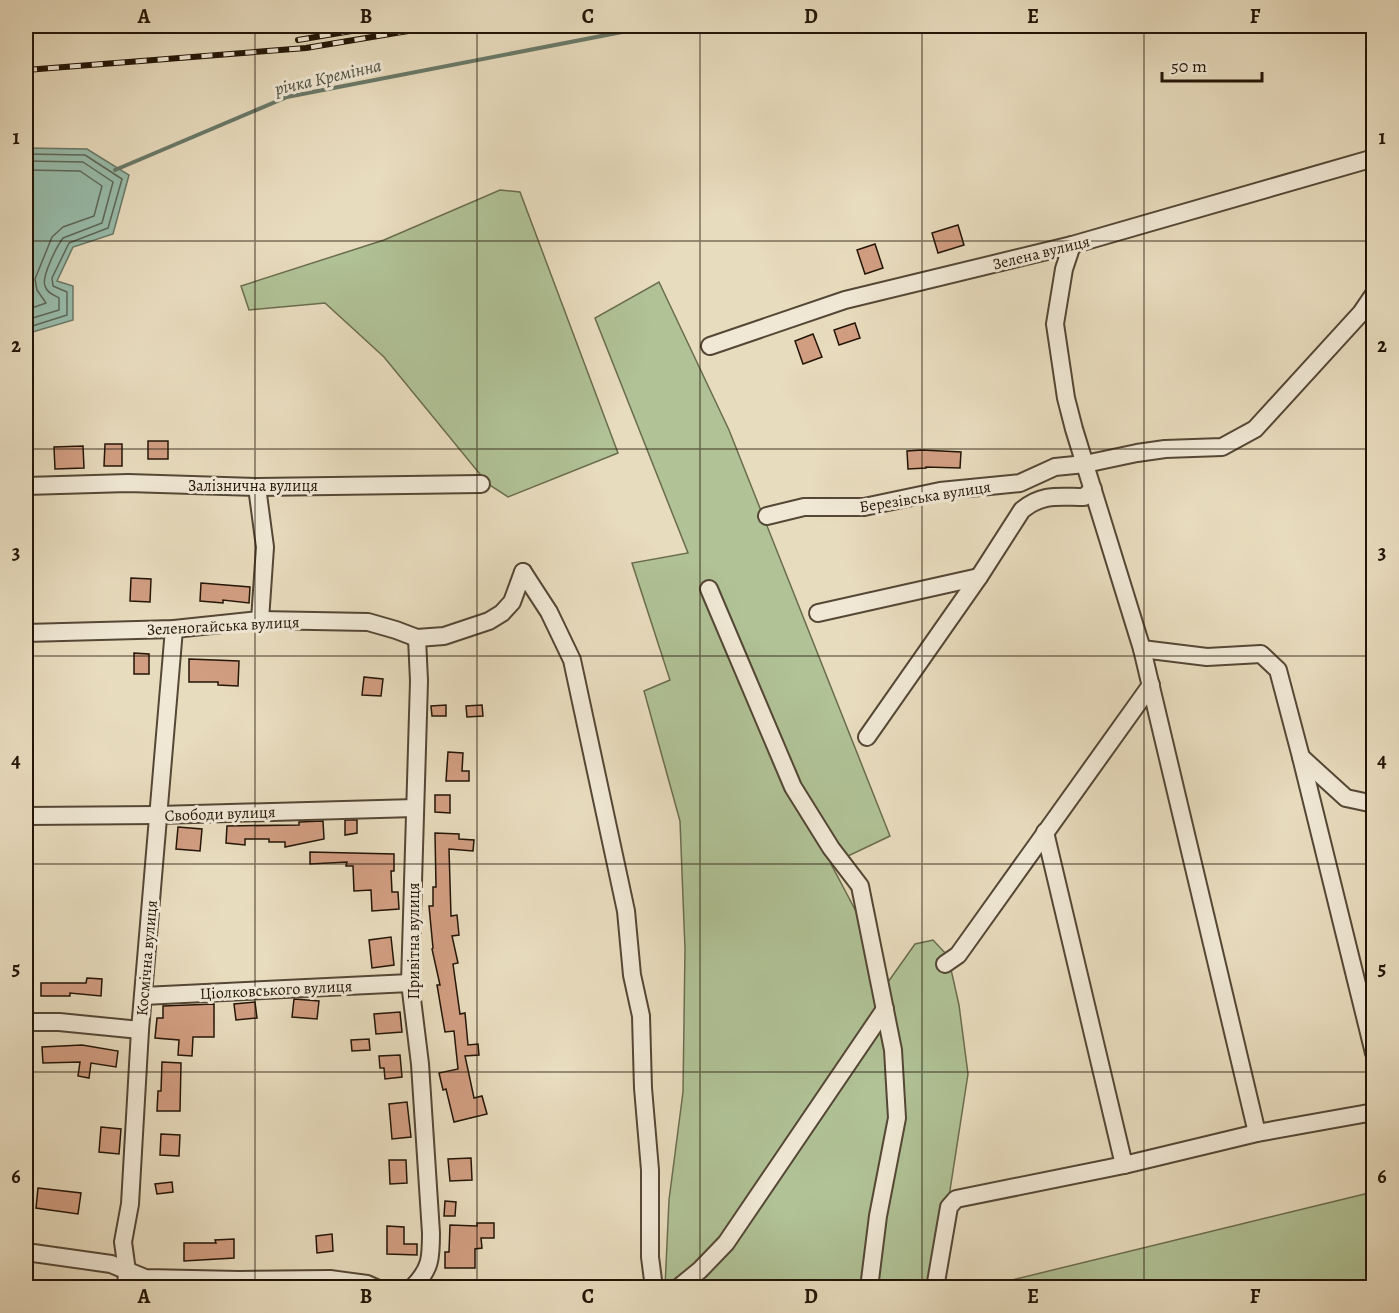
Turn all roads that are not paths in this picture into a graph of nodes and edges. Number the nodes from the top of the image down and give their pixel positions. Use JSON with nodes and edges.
{"nodes":[{"id":1,"x":1374,"y":158,"type":"edge"},
{"id":2,"x":1072,"y":245,"type":"junction"},
{"id":3,"x":1374,"y":294,"type":"edge"},
{"id":4,"x":710,"y":346,"type":"dead end"},
{"id":5,"x":1085,"y":464,"type":"junction"},
{"id":6,"x":481,"y":484,"type":"dead end"},
{"id":7,"x":26,"y":486,"type":"edge"},
{"id":8,"x":256,"y":487,"type":"junction"},
{"id":9,"x":1093,"y":489,"type":"junction"},
{"id":10,"x":767,"y":516,"type":"dead end"},
{"id":11,"x":979,"y":578,"type":"junction"},
{"id":12,"x":709,"y":590,"type":"dead end"},
{"id":13,"x":818,"y":613,"type":"dead end"},
{"id":14,"x":260,"y":620,"type":"junction"},
{"id":15,"x":174,"y":629,"type":"junction"},
{"id":16,"x":26,"y":633,"type":"edge"},
{"id":17,"x":417,"y":638,"type":"junction"},
{"id":18,"x":1142,"y":649,"type":"junction"},
{"id":19,"x":1151,"y":685,"type":"junction"},
{"id":20,"x":867,"y":737,"type":"dead end"},
{"id":21,"x":1302,"y":757,"type":"junction"},
{"id":22,"x":1374,"y":804,"type":"edge"},
{"id":23,"x":415,"y":808,"type":"junction"},
{"id":24,"x":158,"y":814,"type":"junction"},
{"id":25,"x":26,"y":816,"type":"edge"},
{"id":26,"x":1045,"y":832,"type":"junction"},
{"id":27,"x":945,"y":963,"type":"dead end"},
{"id":28,"x":410,"y":983,"type":"junction"},
{"id":29,"x":143,"y":996,"type":"junction"},
{"id":30,"x":885,"y":1009,"type":"junction"},
{"id":31,"x":26,"y":1022,"type":"edge"},
{"id":32,"x":140,"y":1030,"type":"junction"},
{"id":33,"x":1374,"y":1053,"type":"edge"},
{"id":34,"x":1374,"y":1112,"type":"edge"},
{"id":35,"x":1257,"y":1133,"type":"junction"},
{"id":36,"x":1124,"y":1165,"type":"junction"},
{"id":37,"x":26,"y":1252,"type":"edge"},
{"id":38,"x":126,"y":1279,"type":"edge"},
{"id":39,"x":417,"y":1283,"type":"edge"},
{"id":40,"x":376,"y":1287,"type":"edge"},
{"id":41,"x":654,"y":1287,"type":"edge"},
{"id":42,"x":678,"y":1287,"type":"edge"},
{"id":43,"x":869,"y":1287,"type":"edge"},
{"id":44,"x":935,"y":1287,"type":"edge"}],
"edges":[{"from":1,"to":2,"type":"street","name":"Зелена вулиця"},
{"from":2,"to":4,"type":"street","name":"Зелена вулиця"},
{"from":2,"to":5,"type":"street"},
{"from":3,"to":5,"type":"street","name":"Березівська вулиця"},
{"from":5,"to":9,"type":"street"},
{"from":5,"to":10,"type":"street","name":"Березівська вулиця"},
{"from":6,"to":8,"type":"street","name":"Залізнична вулиця"},
{"from":7,"to":8,"type":"street","name":"Залізнична вулиця"},
{"from":8,"to":14,"type":"street"},
{"from":9,"to":11,"type":"street"},
{"from":9,"to":18,"type":"street"},
{"from":11,"to":13,"type":"street"},
{"from":11,"to":20,"type":"street"},
{"from":12,"to":30,"type":"street"},
{"from":14,"to":15,"type":"street","name":"Зеленогайська вулиця"},
{"from":14,"to":17,"type":"street","name":"Зеленогайська вулиця"},
{"from":15,"to":16,"type":"street","name":"Зеленогайська вулиця"},
{"from":15,"to":24,"type":"street","name":"Космічна вулиця"},
{"from":17,"to":23,"type":"street","name":"Привітна вулиця"},
{"from":17,"to":41,"type":"street"},
{"from":18,"to":19,"type":"street"},
{"from":18,"to":21,"type":"street"},
{"from":19,"to":26,"type":"street"},
{"from":19,"to":35,"type":"street"},
{"from":21,"to":22,"type":"street"},
{"from":21,"to":33,"type":"street"},
{"from":23,"to":24,"type":"street","name":"Свободи вулиця"},
{"from":23,"to":28,"type":"street","name":"Привітна вулиця"},
{"from":24,"to":25,"type":"street","name":"Свободи вулиця"},
{"from":24,"to":29,"type":"street","name":"Космічна вулиця"},
{"from":26,"to":27,"type":"street"},
{"from":26,"to":36,"type":"street"},
{"from":28,"to":29,"type":"street","name":"Ціолковського вулиця"},
{"from":28,"to":39,"type":"street","name":"Привітна вулиця"},
{"from":29,"to":32,"type":"street","name":"Космічна вулиця"},
{"from":30,"to":42,"type":"street"},
{"from":30,"to":43,"type":"street"},
{"from":31,"to":32,"type":"street"},
{"from":32,"to":38,"type":"street","name":"Космічна вулиця"},
{"from":34,"to":35,"type":"street"},
{"from":35,"to":36,"type":"street"},
{"from":36,"to":44,"type":"street"},
{"from":37,"to":38,"type":"street"},
{"from":38,"to":40,"type":"street"}]}
